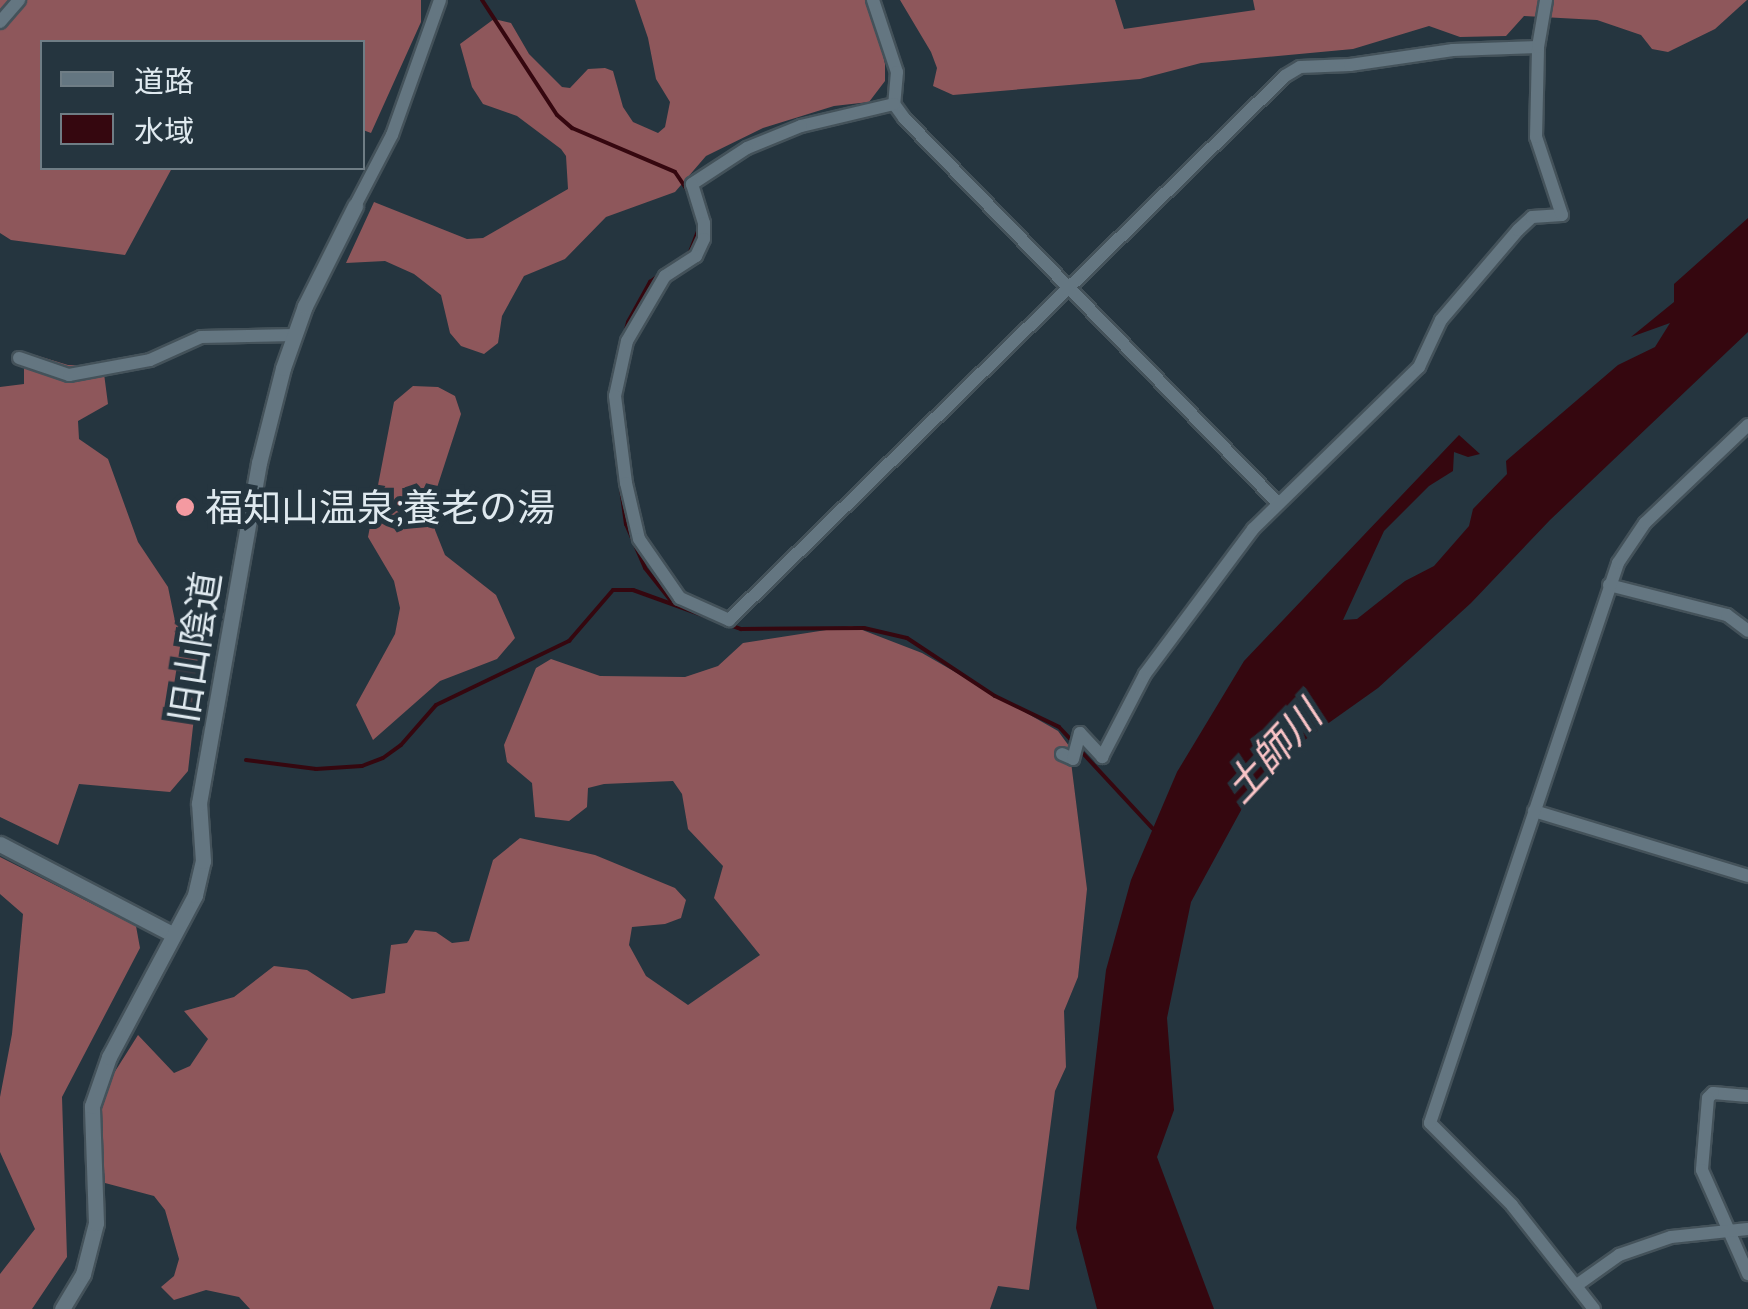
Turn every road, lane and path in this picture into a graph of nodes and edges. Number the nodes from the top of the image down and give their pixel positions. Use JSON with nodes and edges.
{"nodes":[{"id":1,"x":19,"y":0,"type":"edge"},
{"id":2,"x":440,"y":0,"type":"edge"},
{"id":3,"x":872,"y":0,"type":"edge"},
{"id":4,"x":1546,"y":0,"type":"edge"},
{"id":5,"x":0,"y":22,"type":"edge"},
{"id":6,"x":1538,"y":47,"type":"junction"},
{"id":7,"x":894,"y":104,"type":"junction"},
{"id":8,"x":355,"y":206,"type":"joint"},
{"id":9,"x":1070,"y":287,"type":"junction"},
{"id":10,"x":295,"y":335,"type":"junction"},
{"id":11,"x":19,"y":358,"type":"dead end"},
{"id":12,"x":1748,"y":425,"type":"edge"},
{"id":13,"x":1277,"y":502,"type":"junction"},
{"id":14,"x":1609,"y":585,"type":"junction"},
{"id":15,"x":1748,"y":631,"type":"edge"},
{"id":16,"x":1062,"y":754,"type":"dead end"},
{"id":17,"x":1534,"y":811,"type":"junction"},
{"id":18,"x":0,"y":844,"type":"edge"},
{"id":19,"x":1748,"y":876,"type":"edge"},
{"id":20,"x":172,"y":934,"type":"junction"},
{"id":21,"x":1748,"y":1096,"type":"edge"},
{"id":22,"x":1748,"y":1230,"type":"edge"},
{"id":23,"x":1728,"y":1232,"type":"junction"},
{"id":24,"x":1748,"y":1274,"type":"edge"},
{"id":25,"x":1578,"y":1285,"type":"junction"},
{"id":26,"x":62,"y":1309,"type":"edge"},
{"id":27,"x":1594,"y":1309,"type":"edge"}],
"edges":[{"from":1,"to":5,"type":"street"},
{"from":2,"to":8,"type":"street","name":"旧山陰道"},
{"from":3,"to":7,"type":"street"},
{"from":4,"to":6,"type":"street"},
{"from":6,"to":9,"type":"street"},
{"from":6,"to":13,"type":"street"},
{"from":7,"to":9,"type":"street"},
{"from":7,"to":9,"type":"street"},
{"from":8,"to":10,"type":"street","name":"旧山陰道"},
{"from":9,"to":13,"type":"street"},
{"from":10,"to":11,"type":"street"},
{"from":10,"to":20,"type":"street","name":"旧山陰道"},
{"from":12,"to":14,"type":"street"},
{"from":13,"to":16,"type":"street"},
{"from":14,"to":15,"type":"street"},
{"from":14,"to":17,"type":"street"},
{"from":17,"to":19,"type":"street"},
{"from":17,"to":25,"type":"street"},
{"from":18,"to":20,"type":"street"},
{"from":20,"to":26,"type":"street","name":"旧山陰道"},
{"from":21,"to":23,"type":"street"},
{"from":22,"to":23,"type":"street"},
{"from":23,"to":24,"type":"street"},
{"from":23,"to":25,"type":"street"},
{"from":25,"to":27,"type":"street"}]}
